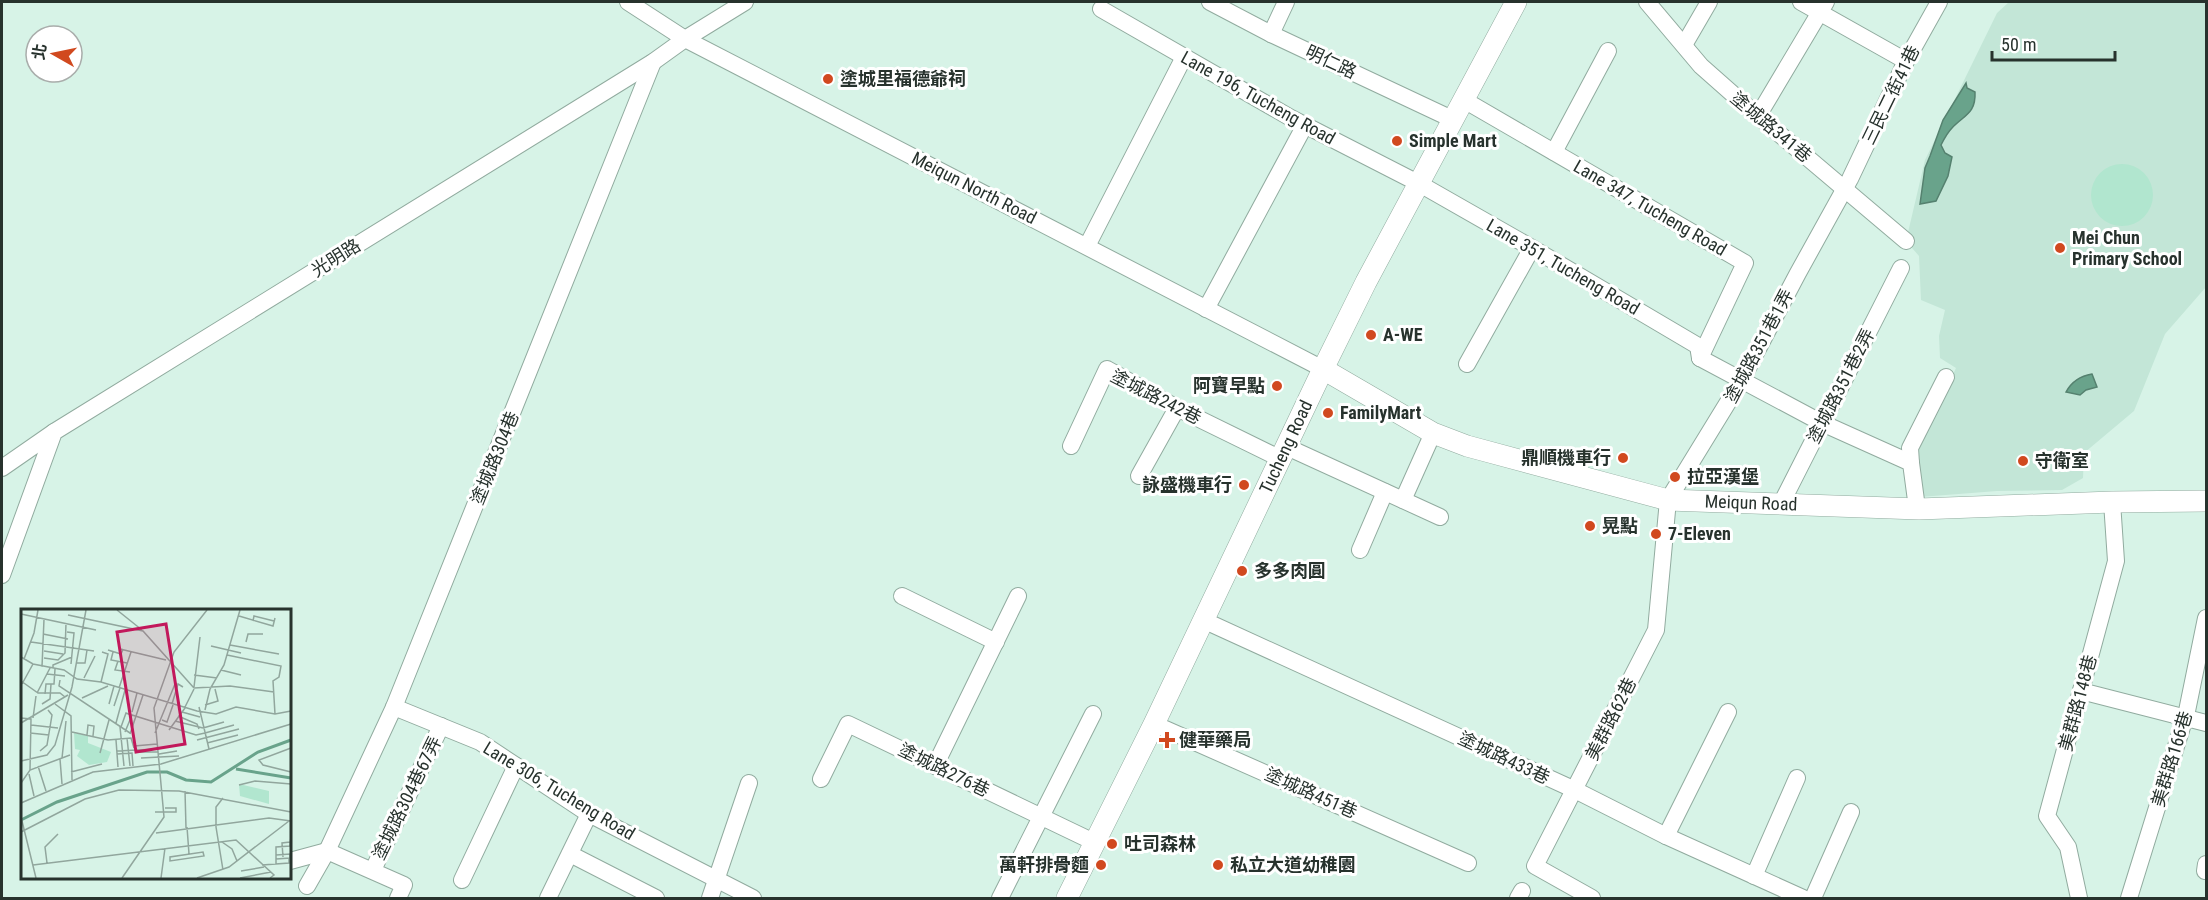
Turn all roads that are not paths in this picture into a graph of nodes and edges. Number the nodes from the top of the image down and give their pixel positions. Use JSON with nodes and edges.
{"nodes":[{"id":1,"x":628,"y":2,"type":"edge"},
{"id":2,"x":745,"y":2,"type":"edge"},
{"id":3,"x":1210,"y":2,"type":"edge"},
{"id":4,"x":1286,"y":2,"type":"edge"},
{"id":5,"x":1516,"y":2,"type":"edge"},
{"id":6,"x":1647,"y":2,"type":"edge"},
{"id":7,"x":1709,"y":2,"type":"edge"},
{"id":8,"x":1801,"y":2,"type":"edge"},
{"id":9,"x":1939,"y":2,"type":"edge"},
{"id":10,"x":1823,"y":7,"type":"edge"},
{"id":11,"x":1101,"y":9,"type":"dead end"},
{"id":12,"x":1271,"y":34,"type":"junction"},
{"id":13,"x":685,"y":39,"type":"junction"},
{"id":14,"x":1684,"y":45,"type":"junction"},
{"id":15,"x":1608,"y":51,"type":"dead end"},
{"id":16,"x":1184,"y":57,"type":"junction"},
{"id":17,"x":1906,"y":61,"type":"junction"},
{"id":18,"x":653,"y":62,"type":"junction"},
{"id":19,"x":1464,"y":100,"type":"junction"},
{"id":20,"x":1758,"y":116,"type":"junction"},
{"id":21,"x":1454,"y":120,"type":"junction"},
{"id":22,"x":1305,"y":125,"type":"junction"},
{"id":23,"x":1554,"y":152,"type":"junction"},
{"id":24,"x":1418,"y":183,"type":"junction"},
{"id":25,"x":1843,"y":188,"type":"junction"},
{"id":26,"x":1906,"y":241,"type":"dead end"},
{"id":27,"x":1087,"y":246,"type":"junction"},
{"id":28,"x":1532,"y":248,"type":"junction"},
{"id":29,"x":1901,"y":268,"type":"dead end"},
{"id":30,"x":1206,"y":309,"type":"junction"},
{"id":31,"x":1700,"y":358,"type":"junction"},
{"id":32,"x":1467,"y":364,"type":"dead end"},
{"id":33,"x":1323,"y":369,"type":"junction"},
{"id":34,"x":1946,"y":377,"type":"dead end"},
{"id":35,"x":1741,"y":381,"type":"junction"},
{"id":36,"x":1177,"y":408,"type":"junction"},
{"id":37,"x":1822,"y":423,"type":"junction"},
{"id":38,"x":54,"y":432,"type":"junction"},
{"id":39,"x":1433,"y":433,"type":"junction"},
{"id":40,"x":1071,"y":446,"type":"dead end"},
{"id":41,"x":1284,"y":453,"type":"junction"},
{"id":42,"x":1911,"y":463,"type":"junction"},
{"id":43,"x":2,"y":468,"type":"edge"},
{"id":44,"x":1140,"y":476,"type":"dead end"},
{"id":45,"x":1385,"y":492,"type":"junction"},
{"id":46,"x":2206,"y":499,"type":"edge"},
{"id":47,"x":1403,"y":500,"type":"junction"},
{"id":48,"x":1668,"y":500,"type":"junction"},
{"id":49,"x":2112,"y":502,"type":"junction"},
{"id":50,"x":1781,"y":504,"type":"junction"},
{"id":51,"x":1917,"y":508,"type":"junction"},
{"id":52,"x":1440,"y":518,"type":"dead end"},
{"id":53,"x":1360,"y":550,"type":"dead end"},
{"id":54,"x":2,"y":575,"type":"edge"},
{"id":55,"x":902,"y":596,"type":"dead end"},
{"id":56,"x":1018,"y":596,"type":"dead end"},
{"id":57,"x":2206,"y":618,"type":"edge"},
{"id":58,"x":1203,"y":620,"type":"junction"},
{"id":59,"x":996,"y":642,"type":"junction"},
{"id":60,"x":2081,"y":691,"type":"junction"},
{"id":61,"x":394,"y":707,"type":"junction"},
{"id":62,"x":1728,"y":712,"type":"dead end"},
{"id":63,"x":1093,"y":714,"type":"dead end"},
{"id":64,"x":2185,"y":718,"type":"junction"},
{"id":65,"x":2206,"y":723,"type":"edge"},
{"id":66,"x":1154,"y":724,"type":"junction"},
{"id":67,"x":441,"y":726,"type":"junction"},
{"id":68,"x":516,"y":766,"type":"junction"},
{"id":69,"x":935,"y":766,"type":"junction"},
{"id":70,"x":1797,"y":778,"type":"dead end"},
{"id":71,"x":821,"y":779,"type":"dead end"},
{"id":72,"x":749,"y":783,"type":"dead end"},
{"id":73,"x":1575,"y":790,"type":"junction"},
{"id":74,"x":1851,"y":812,"type":"dead end"},
{"id":75,"x":589,"y":814,"type":"junction"},
{"id":76,"x":1041,"y":817,"type":"junction"},
{"id":77,"x":1666,"y":836,"type":"junction"},
{"id":78,"x":1096,"y":843,"type":"junction"},
{"id":79,"x":327,"y":851,"type":"junction"},
{"id":80,"x":570,"y":854,"type":"junction"},
{"id":81,"x":291,"y":861,"type":"edge"},
{"id":82,"x":1468,"y":863,"type":"dead end"},
{"id":83,"x":373,"y":870,"type":"junction"},
{"id":84,"x":1754,"y":876,"type":"junction"},
{"id":85,"x":462,"y":880,"type":"dead end"},
{"id":86,"x":716,"y":880,"type":"junction"},
{"id":87,"x":307,"y":886,"type":"dead end"},
{"id":88,"x":398,"y":898,"type":"edge"},
{"id":89,"x":548,"y":898,"type":"edge"},
{"id":90,"x":656,"y":898,"type":"edge"},
{"id":91,"x":710,"y":898,"type":"edge"},
{"id":92,"x":753,"y":898,"type":"edge"},
{"id":93,"x":1000,"y":898,"type":"edge"},
{"id":94,"x":1067,"y":898,"type":"edge"},
{"id":95,"x":1592,"y":898,"type":"edge"},
{"id":96,"x":1803,"y":898,"type":"edge"},
{"id":97,"x":1814,"y":898,"type":"edge"},
{"id":98,"x":2079,"y":898,"type":"edge"},
{"id":99,"x":2130,"y":898,"type":"edge"}],
"edges":[{"from":1,"to":13,"type":"street","name":"Meiqun North Road"},
{"from":2,"to":13,"type":"street","name":"光明路"},
{"from":3,"to":12,"type":"street","name":"明仁路"},
{"from":4,"to":12,"type":"street"},
{"from":5,"to":19,"type":"street","name":"Tucheng Road"},
{"from":6,"to":14,"type":"street","name":"塗城路341巷"},
{"from":7,"to":14,"type":"street"},
{"from":8,"to":10,"type":"street"},
{"from":9,"to":17,"type":"street","name":"三民二街41巷"},
{"from":10,"to":17,"type":"street"},
{"from":10,"to":20,"type":"street"},
{"from":11,"to":16,"type":"street","name":"Lane 196, Tucheng Road"},
{"from":12,"to":21,"type":"street","name":"明仁路"},
{"from":13,"to":18,"type":"street","name":"光明路"},
{"from":13,"to":27,"type":"street","name":"Meiqun North Road"},
{"from":14,"to":20,"type":"street","name":"塗城路341巷"},
{"from":15,"to":23,"type":"street"},
{"from":16,"to":22,"type":"street","name":"Lane 196, Tucheng Road"},
{"from":16,"to":27,"type":"street"},
{"from":17,"to":25,"type":"street","name":"三民二街41巷"},
{"from":18,"to":38,"type":"street","name":"光明路"},
{"from":18,"to":61,"type":"street","name":"塗城路304巷"},
{"from":19,"to":21,"type":"street","name":"Tucheng Road"},
{"from":19,"to":23,"type":"street","name":"Lane 347, Tucheng Road"},
{"from":20,"to":25,"type":"street","name":"塗城路341巷"},
{"from":21,"to":24,"type":"street","name":"Tucheng Road"},
{"from":22,"to":24,"type":"street","name":"Lane 196, Tucheng Road"},
{"from":22,"to":30,"type":"street"},
{"from":23,"to":31,"type":"street","name":"Lane 347, Tucheng Road"},
{"from":24,"to":28,"type":"street","name":"Lane 351, Tucheng Road"},
{"from":24,"to":33,"type":"street","name":"Tucheng Road"},
{"from":25,"to":26,"type":"street","name":"塗城路341巷"},
{"from":25,"to":35,"type":"street","name":"塗城路351巷1弄"},
{"from":27,"to":30,"type":"street","name":"Meiqun North Road"},
{"from":28,"to":31,"type":"street","name":"Lane 351, Tucheng Road"},
{"from":28,"to":32,"type":"street"},
{"from":29,"to":37,"type":"street","name":"塗城路351巷2弄"},
{"from":30,"to":33,"type":"street","name":"Meiqun North Road"},
{"from":31,"to":35,"type":"street"},
{"from":33,"to":39,"type":"street","name":"Meiqun Road"},
{"from":33,"to":41,"type":"street","name":"Tucheng Road"},
{"from":34,"to":42,"type":"street"},
{"from":35,"to":37,"type":"street"},
{"from":35,"to":48,"type":"street","name":"塗城路351巷1弄"},
{"from":36,"to":40,"type":"street","name":"塗城路242巷"},
{"from":36,"to":41,"type":"street","name":"塗城路242巷"},
{"from":36,"to":44,"type":"street"},
{"from":37,"to":42,"type":"street"},
{"from":37,"to":50,"type":"street","name":"塗城路351巷2弄"},
{"from":38,"to":43,"type":"street","name":"光明路"},
{"from":38,"to":54,"type":"street"},
{"from":39,"to":47,"type":"street"},
{"from":39,"to":48,"type":"street","name":"Meiqun Road"},
{"from":41,"to":45,"type":"street","name":"塗城路242巷"},
{"from":41,"to":58,"type":"street","name":"Tucheng Road"},
{"from":42,"to":51,"type":"street"},
{"from":45,"to":47,"type":"street","name":"塗城路242巷"},
{"from":45,"to":53,"type":"street"},
{"from":46,"to":49,"type":"street","name":"Meiqun Road"},
{"from":47,"to":52,"type":"street","name":"塗城路242巷"},
{"from":48,"to":50,"type":"street","name":"Meiqun Road"},
{"from":48,"to":73,"type":"street","name":"美群路62巷"},
{"from":49,"to":51,"type":"street","name":"Meiqun Road"},
{"from":49,"to":60,"type":"street","name":"美群路148巷"},
{"from":50,"to":51,"type":"street","name":"Meiqun Road"},
{"from":55,"to":59,"type":"street"},
{"from":56,"to":59,"type":"street"},
{"from":57,"to":64,"type":"street","name":"美群路166巷"},
{"from":58,"to":66,"type":"street","name":"Tucheng Road"},
{"from":58,"to":73,"type":"street","name":"塗城路433巷"},
{"from":59,"to":69,"type":"street"},
{"from":60,"to":64,"type":"street"},
{"from":60,"to":98,"type":"street","name":"美群路148巷"},
{"from":61,"to":67,"type":"street","name":"Lane 306, Tucheng Road"},
{"from":61,"to":79,"type":"street","name":"塗城路304巷"},
{"from":62,"to":77,"type":"street"},
{"from":63,"to":76,"type":"street"},
{"from":64,"to":65,"type":"street"},
{"from":64,"to":99,"type":"street","name":"美群路166巷"},
{"from":66,"to":78,"type":"street","name":"Tucheng Road"},
{"from":66,"to":82,"type":"street","name":"塗城路451巷"},
{"from":67,"to":68,"type":"street","name":"Lane 306, Tucheng Road"},
{"from":67,"to":83,"type":"street","name":"塗城路304巷67弄"},
{"from":68,"to":75,"type":"street","name":"Lane 306, Tucheng Road"},
{"from":68,"to":85,"type":"street"},
{"from":69,"to":71,"type":"street","name":"塗城路276巷"},
{"from":69,"to":76,"type":"street","name":"塗城路276巷"},
{"from":70,"to":84,"type":"street"},
{"from":72,"to":86,"type":"street"},
{"from":73,"to":77,"type":"street","name":"塗城路433巷"},
{"from":73,"to":95,"type":"street","name":"美群路62巷"},
{"from":74,"to":97,"type":"street"},
{"from":75,"to":80,"type":"street"},
{"from":75,"to":86,"type":"street","name":"Lane 306, Tucheng Road"},
{"from":76,"to":78,"type":"street","name":"塗城路276巷"},
{"from":76,"to":93,"type":"street"},
{"from":77,"to":84,"type":"street","name":"塗城路433巷"},
{"from":78,"to":94,"type":"street","name":"Tucheng Road"},
{"from":79,"to":81,"type":"street"},
{"from":79,"to":83,"type":"street"},
{"from":79,"to":87,"type":"street","name":"塗城路304巷"},
{"from":80,"to":89,"type":"street"},
{"from":80,"to":90,"type":"street"},
{"from":83,"to":88,"type":"street"},
{"from":84,"to":96,"type":"street","name":"塗城路433巷"},
{"from":86,"to":91,"type":"street"},
{"from":86,"to":92,"type":"street","name":"Lane 306, Tucheng Road"}]}
